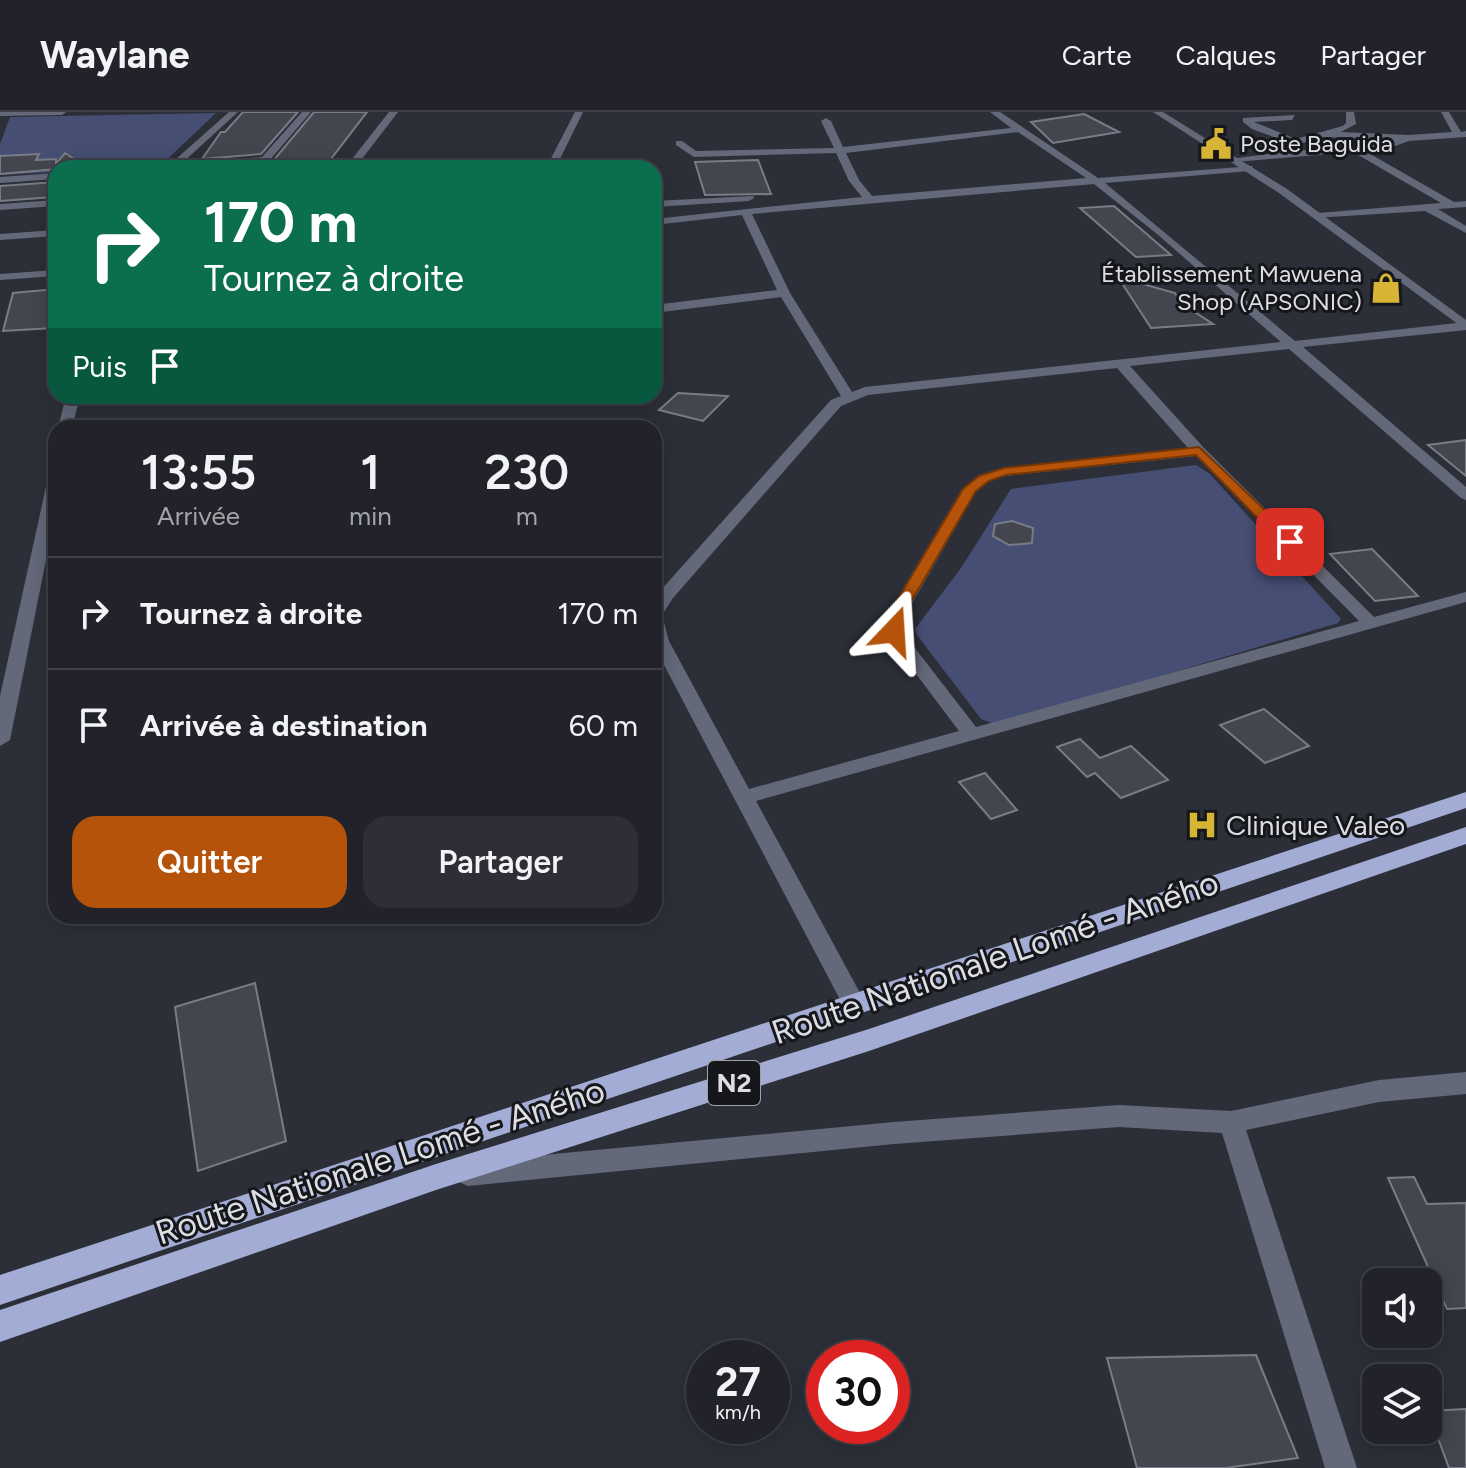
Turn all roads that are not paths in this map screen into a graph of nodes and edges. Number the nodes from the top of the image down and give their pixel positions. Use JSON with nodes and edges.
{"nodes":[{"id":1,"x":62,"y":112,"type":"edge"},
{"id":2,"x":234,"y":112,"type":"edge"},
{"id":3,"x":307,"y":112,"type":"edge"},
{"id":4,"x":394,"y":112,"type":"edge"},
{"id":5,"x":579,"y":112,"type":"edge"},
{"id":6,"x":1019,"y":112,"type":"edge"},
{"id":7,"x":1157,"y":112,"type":"edge"},
{"id":8,"x":1350,"y":112,"type":"edge"},
{"id":9,"x":1445,"y":112,"type":"edge"},
{"id":10,"x":2,"y":113,"type":"edge"},
{"id":11,"x":996,"y":113,"type":"edge"},
{"id":12,"x":1290,"y":114,"type":"edge"},
{"id":13,"x":826,"y":121,"type":"dead end"},
{"id":14,"x":0,"y":125,"type":"edge"},
{"id":15,"x":1019,"y":129,"type":"junction"},
{"id":16,"x":1462,"y":134,"type":"edge"},
{"id":17,"x":1320,"y":135,"type":"junction"},
{"id":18,"x":1408,"y":138,"type":"junction"},
{"id":19,"x":1296,"y":142,"type":"junction"},
{"id":20,"x":679,"y":143,"type":"dead end"},
{"id":21,"x":841,"y":150,"type":"junction"},
{"id":22,"x":1356,"y":150,"type":"junction"},
{"id":23,"x":1288,"y":153,"type":"junction"},
{"id":24,"x":1235,"y":159,"type":"junction"},
{"id":25,"x":179,"y":160,"type":"edge"},
{"id":26,"x":265,"y":160,"type":"edge"},
{"id":27,"x":356,"y":160,"type":"edge"},
{"id":28,"x":555,"y":160,"type":"edge"},
{"id":29,"x":1250,"y":168,"type":"junction"},
{"id":30,"x":1090,"y":176,"type":"junction"},
{"id":31,"x":48,"y":177,"type":"edge"},
{"id":32,"x":0,"y":180,"type":"edge"},
{"id":33,"x":866,"y":195,"type":"junction"},
{"id":34,"x":773,"y":196,"type":"dead end"},
{"id":35,"x":758,"y":197,"type":"dead end"},
{"id":36,"x":662,"y":203,"type":"edge"},
{"id":37,"x":48,"y":204,"type":"edge"},
{"id":38,"x":1466,"y":204,"type":"edge"},
{"id":39,"x":1452,"y":205,"type":"junction"},
{"id":40,"x":0,"y":207,"type":"edge"},
{"id":41,"x":1426,"y":207,"type":"junction"},
{"id":42,"x":745,"y":211,"type":"junction"},
{"id":43,"x":1318,"y":216,"type":"junction"},
{"id":44,"x":662,"y":221,"type":"edge"},
{"id":45,"x":1466,"y":230,"type":"edge"},
{"id":46,"x":48,"y":234,"type":"edge"},
{"id":47,"x":0,"y":237,"type":"edge"},
{"id":48,"x":48,"y":274,"type":"edge"},
{"id":49,"x":0,"y":277,"type":"edge"},
{"id":50,"x":784,"y":293,"type":"junction"},
{"id":51,"x":662,"y":308,"type":"edge"},
{"id":52,"x":1466,"y":326,"type":"edge"},
{"id":53,"x":1292,"y":344,"type":"junction"},
{"id":54,"x":1120,"y":363,"type":"junction"},
{"id":55,"x":848,"y":396,"type":"junction"},
{"id":56,"x":1199,"y":451,"type":"junction"},
{"id":57,"x":1466,"y":476,"type":"edge"},
{"id":58,"x":1448,"y":479,"type":"junction"},
{"id":59,"x":1466,"y":495,"type":"edge"},
{"id":60,"x":48,"y":511,"type":"edge"},
{"id":61,"x":1466,"y":597,"type":"edge"},
{"id":62,"x":662,"y":603,"type":"edge"},
{"id":63,"x":1369,"y":622,"type":"junction"},
{"id":64,"x":662,"y":645,"type":"edge"},
{"id":65,"x":972,"y":735,"type":"junction"},
{"id":66,"x":0,"y":736,"type":"edge"},
{"id":67,"x":742,"y":798,"type":"junction"},
{"id":68,"x":1466,"y":800,"type":"edge"},
{"id":69,"x":1466,"y":835,"type":"edge"},
{"id":70,"x":854,"y":1004,"type":"junction"},
{"id":71,"x":1466,"y":1083,"type":"edge"},
{"id":72,"x":1231,"y":1122,"type":"junction"},
{"id":73,"x":436,"y":1177,"type":"junction"},
{"id":74,"x":0,"y":1290,"type":"edge"},
{"id":75,"x":0,"y":1326,"type":"edge"},
{"id":76,"x":1341,"y":1468,"type":"edge"}],
"edges":[{"from":1,"to":10,"type":"street"},
{"from":2,"to":25,"type":"street"},
{"from":3,"to":26,"type":"street"},
{"from":4,"to":27,"type":"street"},
{"from":5,"to":28,"type":"street"},
{"from":6,"to":11,"type":"street"},
{"from":7,"to":24,"type":"street"},
{"from":8,"to":17,"type":"street"},
{"from":9,"to":16,"type":"street"},
{"from":10,"to":14,"type":"street"},
{"from":11,"to":15,"type":"street"},
{"from":12,"to":17,"type":"street"},
{"from":12,"to":19,"type":"street"},
{"from":13,"to":21,"type":"street"},
{"from":15,"to":21,"type":"street"},
{"from":15,"to":30,"type":"street"},
{"from":16,"to":18,"type":"street"},
{"from":17,"to":18,"type":"street"},
{"from":17,"to":19,"type":"street"},
{"from":18,"to":22,"type":"street"},
{"from":19,"to":23,"type":"street"},
{"from":20,"to":21,"type":"street"},
{"from":21,"to":33,"type":"street"},
{"from":22,"to":23,"type":"street"},
{"from":22,"to":39,"type":"street"},
{"from":23,"to":24,"type":"street"},
{"from":24,"to":29,"type":"street"},
{"from":29,"to":30,"type":"street"},
{"from":29,"to":43,"type":"street"},
{"from":30,"to":33,"type":"street"},
{"from":30,"to":53,"type":"street"},
{"from":31,"to":32,"type":"street"},
{"from":33,"to":34,"type":"street"},
{"from":33,"to":42,"type":"street"},
{"from":35,"to":36,"type":"street"},
{"from":37,"to":40,"type":"street"},
{"from":38,"to":39,"type":"street"},
{"from":39,"to":41,"type":"street"},
{"from":41,"to":43,"type":"street"},
{"from":41,"to":45,"type":"street"},
{"from":42,"to":44,"type":"street"},
{"from":42,"to":50,"type":"street"},
{"from":43,"to":52,"type":"street"},
{"from":46,"to":47,"type":"street"},
{"from":48,"to":49,"type":"street"},
{"from":50,"to":51,"type":"street"},
{"from":50,"to":55,"type":"street"},
{"from":52,"to":53,"type":"street"},
{"from":53,"to":54,"type":"street"},
{"from":53,"to":58,"type":"street"},
{"from":54,"to":55,"type":"street"},
{"from":54,"to":56,"type":"street"},
{"from":55,"to":62,"type":"street"},
{"from":56,"to":63,"type":"street"},
{"from":56,"to":65,"type":"street"},
{"from":57,"to":58,"type":"street"},
{"from":58,"to":59,"type":"street"},
{"from":60,"to":66,"type":"street"},
{"from":61,"to":63,"type":"street"},
{"from":63,"to":65,"type":"street"},
{"from":64,"to":67,"type":"street"},
{"from":65,"to":67,"type":"street"},
{"from":67,"to":70,"type":"street"},
{"from":68,"to":70,"type":"highway","name":"Route Nationale Lomé - Aného","number":"N2"},
{"from":69,"to":73,"type":"highway","name":"Route Nationale Lomé - Aného","number":"N2"},
{"from":70,"to":74,"type":"highway","name":"Route Nationale Lomé - Aného","number":"N2"},
{"from":71,"to":72,"type":"street"},
{"from":72,"to":73,"type":"street"},
{"from":72,"to":76,"type":"street"},
{"from":73,"to":75,"type":"highway","name":"Route Nationale Lomé - Aného","number":"N2"}]}
